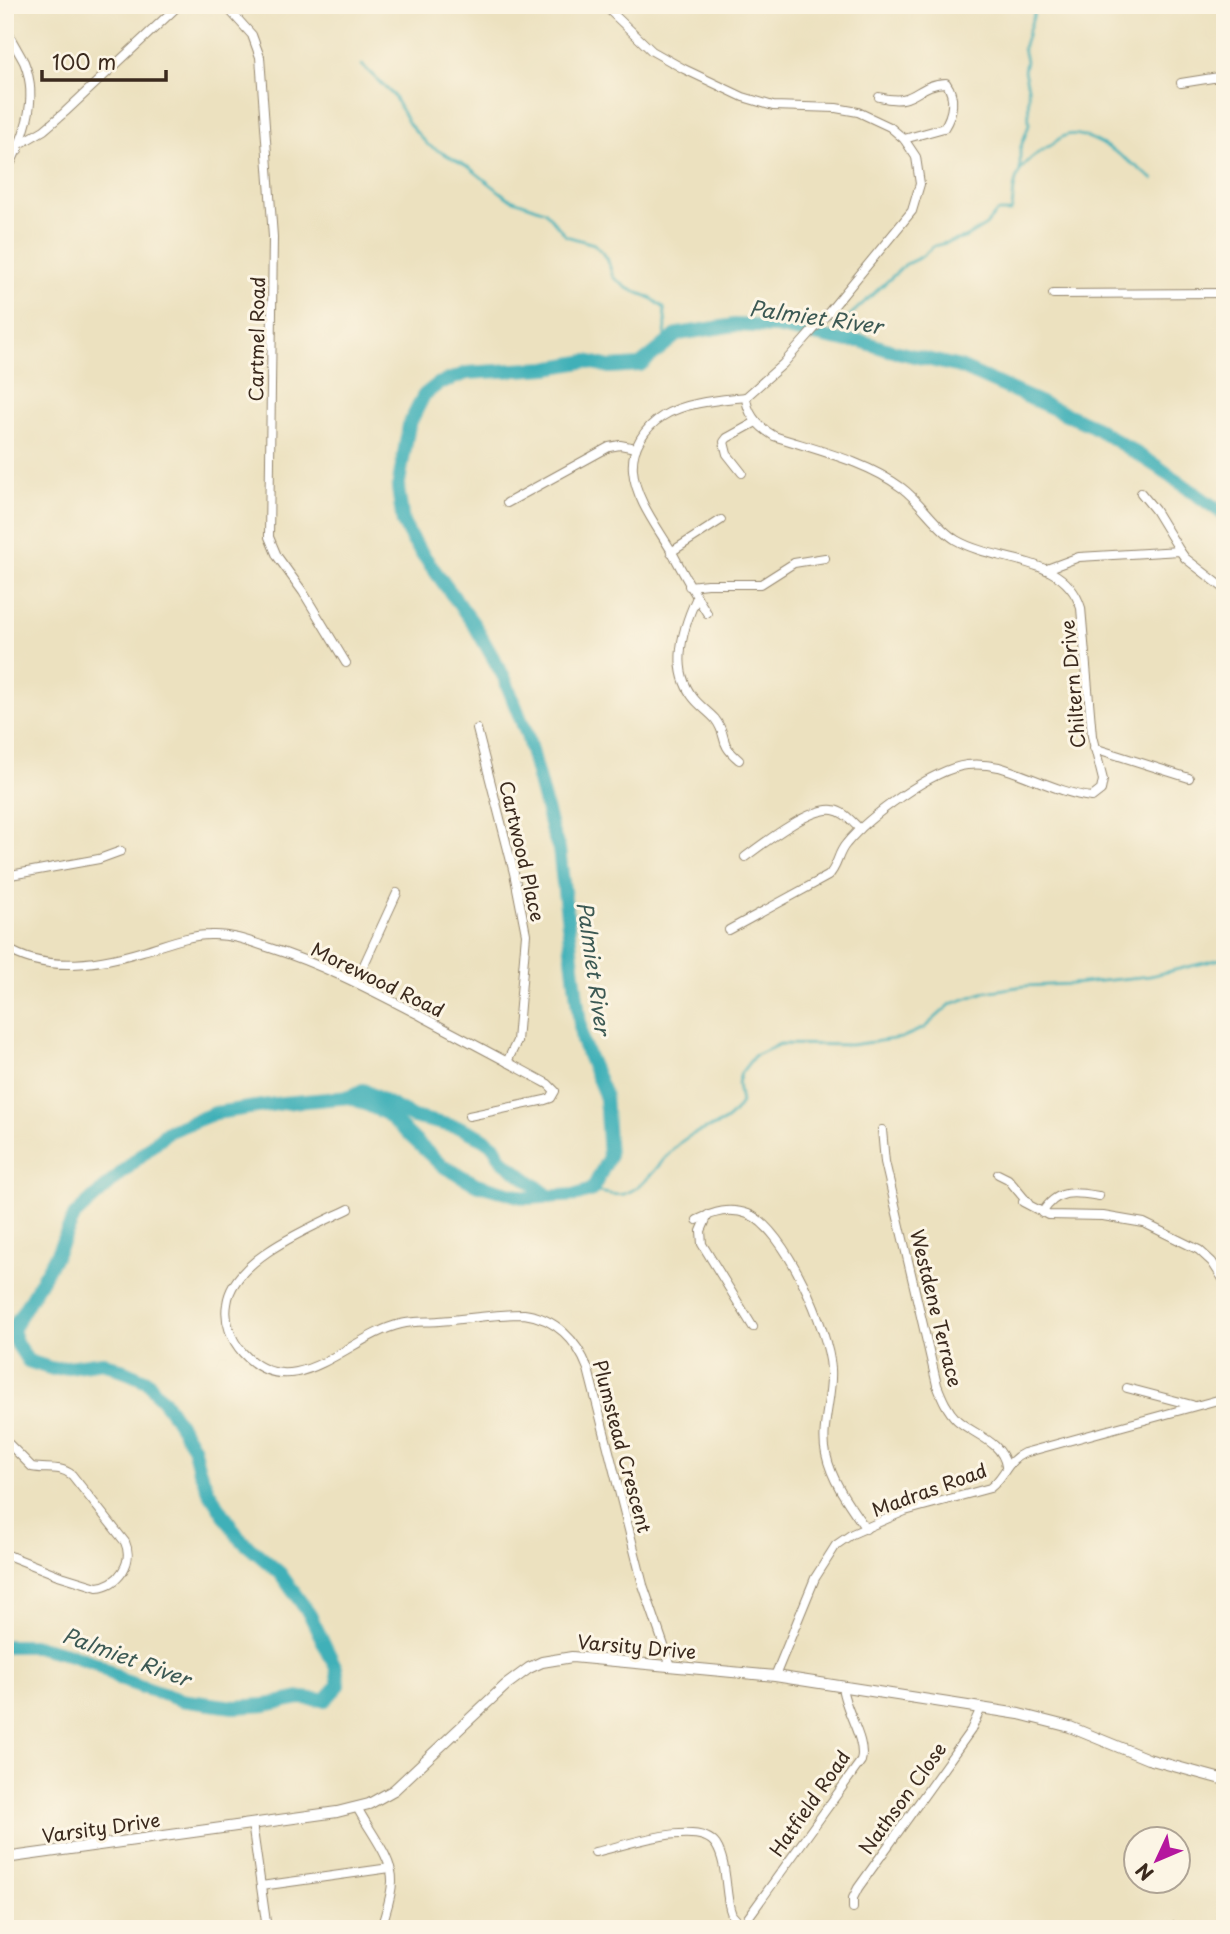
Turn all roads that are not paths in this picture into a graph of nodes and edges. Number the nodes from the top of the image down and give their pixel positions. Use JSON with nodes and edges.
{"nodes":[{"id":1,"x":179,"y":5,"type":"edge"},
{"id":2,"x":225,"y":5,"type":"edge"},
{"id":3,"x":604,"y":5,"type":"edge"},
{"id":4,"x":5,"y":28,"type":"edge"},
{"id":5,"x":1225,"y":76,"type":"edge"},
{"id":6,"x":1181,"y":83,"type":"dead end"},
{"id":7,"x":879,"y":97,"type":"dead end"},
{"id":8,"x":904,"y":139,"type":"junction"},
{"id":9,"x":5,"y":143,"type":"edge"},
{"id":10,"x":19,"y":147,"type":"junction"},
{"id":11,"x":5,"y":174,"type":"edge"},
{"id":12,"x":1225,"y":293,"type":"edge"},
{"id":13,"x":1053,"y":294,"type":"dead end"},
{"id":14,"x":746,"y":397,"type":"junction"},
{"id":15,"x":756,"y":422,"type":"junction"},
{"id":16,"x":636,"y":448,"type":"junction"},
{"id":17,"x":742,"y":473,"type":"dead end"},
{"id":18,"x":1141,"y":493,"type":"dead end"},
{"id":19,"x":507,"y":503,"type":"dead end"},
{"id":20,"x":721,"y":520,"type":"dead end"},
{"id":21,"x":1181,"y":551,"type":"junction"},
{"id":22,"x":671,"y":552,"type":"junction"},
{"id":23,"x":825,"y":558,"type":"dead end"},
{"id":24,"x":1047,"y":569,"type":"junction"},
{"id":25,"x":690,"y":586,"type":"junction"},
{"id":26,"x":1225,"y":589,"type":"edge"},
{"id":27,"x":697,"y":597,"type":"junction"},
{"id":28,"x":706,"y":613,"type":"dead end"},
{"id":29,"x":346,"y":663,"type":"dead end"},
{"id":30,"x":477,"y":729,"type":"dead end"},
{"id":31,"x":1094,"y":748,"type":"junction"},
{"id":32,"x":739,"y":760,"type":"dead end"},
{"id":33,"x":1189,"y":778,"type":"dead end"},
{"id":34,"x":860,"y":829,"type":"junction"},
{"id":35,"x":121,"y":851,"type":"dead end"},
{"id":36,"x":745,"y":857,"type":"dead end"},
{"id":37,"x":5,"y":876,"type":"edge"},
{"id":38,"x":397,"y":893,"type":"dead end"},
{"id":39,"x":729,"y":930,"type":"dead end"},
{"id":40,"x":5,"y":947,"type":"edge"},
{"id":41,"x":356,"y":982,"type":"junction"},
{"id":42,"x":507,"y":1062,"type":"junction"},
{"id":43,"x":469,"y":1116,"type":"dead end"},
{"id":44,"x":882,"y":1130,"type":"dead end"},
{"id":45,"x":998,"y":1174,"type":"dead end"},
{"id":46,"x":1099,"y":1196,"type":"dead end"},
{"id":47,"x":349,"y":1209,"type":"dead end"},
{"id":48,"x":1042,"y":1213,"type":"junction"},
{"id":49,"x":708,"y":1215,"type":"junction"},
{"id":50,"x":697,"y":1220,"type":"dead end"},
{"id":51,"x":1225,"y":1282,"type":"edge"},
{"id":52,"x":752,"y":1327,"type":"dead end"},
{"id":53,"x":1127,"y":1388,"type":"dead end"},
{"id":54,"x":1225,"y":1398,"type":"edge"},
{"id":55,"x":1195,"y":1406,"type":"junction"},
{"id":56,"x":5,"y":1440,"type":"edge"},
{"id":57,"x":1006,"y":1466,"type":"junction"},
{"id":58,"x":866,"y":1529,"type":"junction"},
{"id":59,"x":5,"y":1554,"type":"edge"},
{"id":60,"x":671,"y":1666,"type":"junction"},
{"id":61,"x":775,"y":1676,"type":"junction"},
{"id":62,"x":842,"y":1686,"type":"junction"},
{"id":63,"x":981,"y":1708,"type":"junction"},
{"id":64,"x":1225,"y":1780,"type":"edge"},
{"id":65,"x":357,"y":1807,"type":"junction"},
{"id":66,"x":252,"y":1823,"type":"junction"},
{"id":67,"x":595,"y":1852,"type":"dead end"},
{"id":68,"x":5,"y":1858,"type":"edge"},
{"id":69,"x":390,"y":1868,"type":"junction"},
{"id":70,"x":261,"y":1886,"type":"junction"},
{"id":71,"x":853,"y":1908,"type":"dead end"},
{"id":72,"x":741,"y":1927,"type":"edge"},
{"id":73,"x":267,"y":1929,"type":"edge"},
{"id":74,"x":381,"y":1929,"type":"edge"}],
"edges":[{"from":1,"to":10,"type":"street"},
{"from":2,"to":29,"type":"street","name":"Cartmel Road"},
{"from":3,"to":8,"type":"street"},
{"from":4,"to":10,"type":"street"},
{"from":5,"to":6,"type":"street"},
{"from":7,"to":8,"type":"street"},
{"from":8,"to":14,"type":"street"},
{"from":9,"to":10,"type":"street"},
{"from":10,"to":11,"type":"street"},
{"from":12,"to":13,"type":"street"},
{"from":14,"to":15,"type":"street"},
{"from":14,"to":16,"type":"street"},
{"from":15,"to":17,"type":"street"},
{"from":15,"to":24,"type":"street","name":"Chiltern Drive"},
{"from":16,"to":19,"type":"street"},
{"from":16,"to":22,"type":"street"},
{"from":18,"to":21,"type":"street"},
{"from":20,"to":22,"type":"street"},
{"from":21,"to":24,"type":"street"},
{"from":21,"to":26,"type":"street"},
{"from":22,"to":25,"type":"street"},
{"from":23,"to":25,"type":"street"},
{"from":24,"to":31,"type":"street","name":"Chiltern Drive"},
{"from":25,"to":27,"type":"street"},
{"from":27,"to":28,"type":"street"},
{"from":27,"to":32,"type":"street"},
{"from":30,"to":42,"type":"street","name":"Cartwood Place"},
{"from":31,"to":33,"type":"street"},
{"from":31,"to":34,"type":"street","name":"Chiltern Drive"},
{"from":34,"to":36,"type":"street"},
{"from":34,"to":39,"type":"street","name":"Chiltern Drive"},
{"from":35,"to":37,"type":"street"},
{"from":38,"to":41,"type":"street"},
{"from":40,"to":41,"type":"street","name":"Morewood Road"},
{"from":41,"to":42,"type":"street","name":"Morewood Road"},
{"from":42,"to":43,"type":"street","name":"Morewood Road"},
{"from":44,"to":57,"type":"street","name":"Westdene Terrace"},
{"from":45,"to":48,"type":"street"},
{"from":46,"to":48,"type":"street"},
{"from":47,"to":60,"type":"street","name":"Plumstead Crescent"},
{"from":48,"to":51,"type":"street"},
{"from":49,"to":50,"type":"street"},
{"from":49,"to":52,"type":"street"},
{"from":49,"to":58,"type":"street"},
{"from":53,"to":55,"type":"street"},
{"from":54,"to":55,"type":"street","name":"Madras Road"},
{"from":55,"to":57,"type":"street","name":"Madras Road"},
{"from":56,"to":59,"type":"street"},
{"from":57,"to":58,"type":"street","name":"Madras Road"},
{"from":58,"to":61,"type":"street","name":"Madras Road"},
{"from":60,"to":61,"type":"street","name":"Varsity Drive"},
{"from":60,"to":65,"type":"street","name":"Varsity Drive"},
{"from":61,"to":62,"type":"street","name":"Varsity Drive"},
{"from":62,"to":63,"type":"street","name":"Varsity Drive"},
{"from":62,"to":72,"type":"street","name":"Hatfield Road"},
{"from":63,"to":64,"type":"street","name":"Varsity Drive"},
{"from":63,"to":71,"type":"street","name":"Nathson Close"},
{"from":65,"to":66,"type":"street","name":"Varsity Drive"},
{"from":65,"to":69,"type":"street"},
{"from":66,"to":68,"type":"street","name":"Varsity Drive"},
{"from":66,"to":70,"type":"street"},
{"from":67,"to":72,"type":"street"},
{"from":69,"to":70,"type":"street"},
{"from":69,"to":74,"type":"street"},
{"from":70,"to":73,"type":"street"}]}
